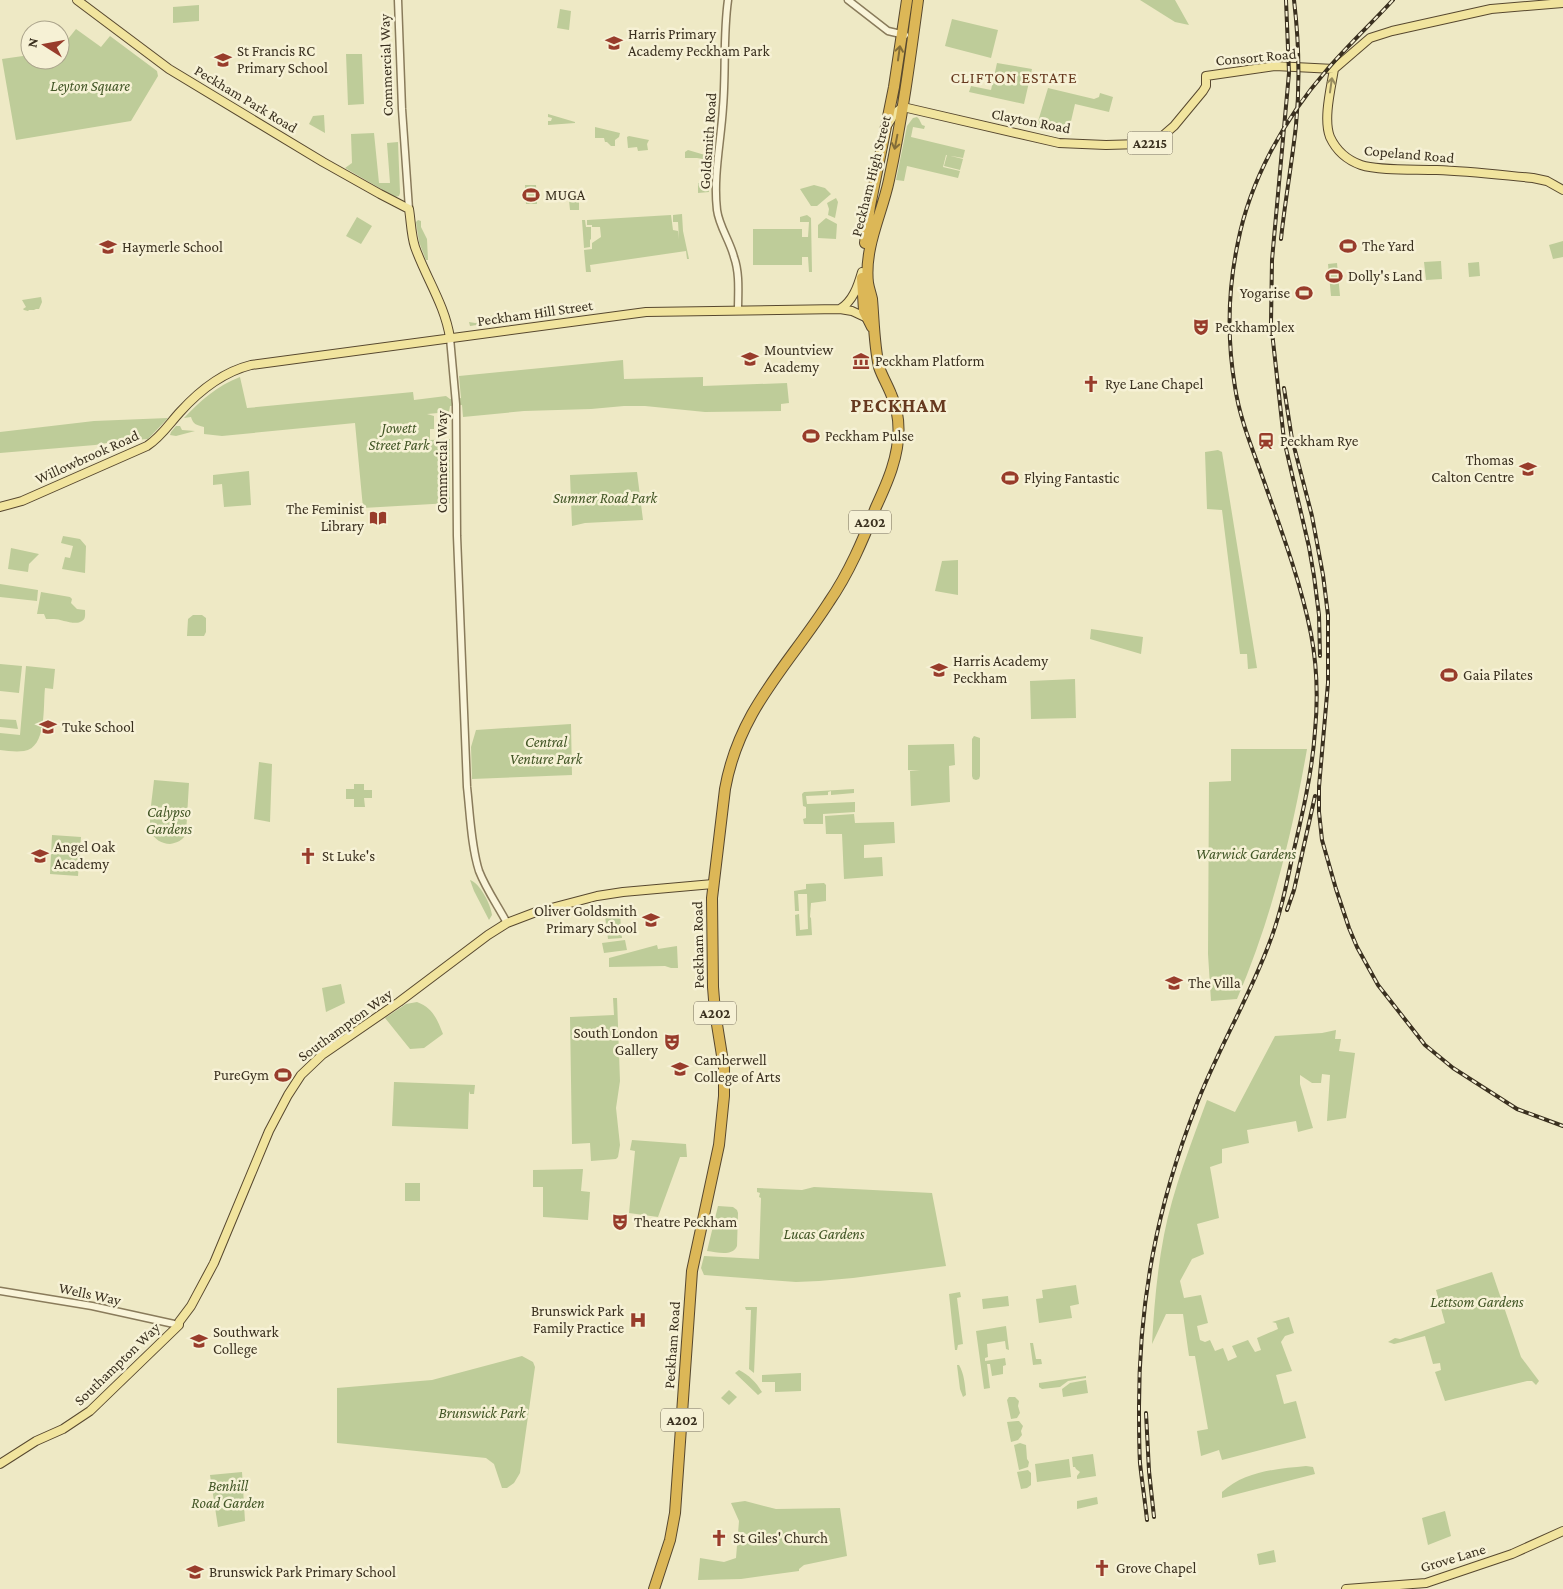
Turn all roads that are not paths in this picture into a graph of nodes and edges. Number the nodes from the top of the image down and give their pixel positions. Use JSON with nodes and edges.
{"nodes":[{"id":1,"x":77,"y":0,"type":"edge"},
{"id":2,"x":398,"y":0,"type":"edge"},
{"id":3,"x":728,"y":0,"type":"edge"},
{"id":4,"x":848,"y":0,"type":"edge"},
{"id":5,"x":907,"y":0,"type":"edge"},
{"id":6,"x":918,"y":0,"type":"edge"},
{"id":7,"x":1563,"y":3,"type":"edge"},
{"id":8,"x":902,"y":34,"type":"junction"},
{"id":9,"x":913,"y":36,"type":"junction"},
{"id":10,"x":1334,"y":68,"type":"junction"},
{"id":11,"x":1206,"y":76,"type":"joint"},
{"id":12,"x":903,"y":107,"type":"junction"},
{"id":13,"x":887,"y":126,"type":"junction"},
{"id":14,"x":1563,"y":190,"type":"edge"},
{"id":15,"x":409,"y":208,"type":"junction"},
{"id":16,"x":862,"y":272,"type":"junction"},
{"id":17,"x":868,"y":285,"type":"junction"},
{"id":18,"x":863,"y":298,"type":"junction"},
{"id":19,"x":738,"y":310,"type":"junction"},
{"id":20,"x":844,"y":310,"type":"junction"},
{"id":21,"x":867,"y":318,"type":"junction"},
{"id":22,"x":873,"y":330,"type":"junction"},
{"id":23,"x":450,"y":338,"type":"junction"},
{"id":24,"x":236,"y":370,"type":"joint"},
{"id":25,"x":0,"y":507,"type":"edge"},
{"id":26,"x":854,"y":560,"type":"joint"},
{"id":27,"x":713,"y":884,"type":"junction"},
{"id":28,"x":507,"y":923,"type":"junction"},
{"id":29,"x":0,"y":1291,"type":"edge"},
{"id":30,"x":176,"y":1324,"type":"junction"},
{"id":31,"x":0,"y":1464,"type":"edge"},
{"id":32,"x":1563,"y":1530,"type":"edge"},
{"id":33,"x":654,"y":1589,"type":"edge"},
{"id":34,"x":1346,"y":1589,"type":"edge"}],
"edges":[{"from":1,"to":15,"type":"main road","name":"Peckham Park Road"},
{"from":2,"to":15,"type":"street","name":"Commercial Way"},
{"from":3,"to":19,"type":"street","name":"Goldsmith Road"},
{"from":4,"to":8,"type":"street"},
{"from":5,"to":8,"type":"highway","name":"Peckham High Street","number":"A202"},
{"from":6,"to":9,"type":"highway","name":"Peckham High Street","number":"A202"},
{"from":7,"to":10,"type":"main road"},
{"from":8,"to":9,"type":"street"},
{"from":13,"to":8,"type":"highway","name":"Peckham High Street","number":"A202","one_way":true},
{"from":9,"to":12,"type":"highway","name":"Peckham High Street","number":"A202"},
{"from":10,"to":11,"type":"main road","name":"Consort Road","number":"A2215"},
{"from":14,"to":10,"type":"main road","name":"Copeland Road","one_way":true},
{"from":11,"to":12,"type":"main road","name":"Clayton Road","number":"A2215"},
{"from":12,"to":13,"type":"main road"},
{"from":12,"to":17,"type":"highway","name":"Peckham High Street","number":"A202","one_way":true},
{"from":13,"to":16,"type":"highway","name":"Peckham High Street","number":"A202"},
{"from":15,"to":23,"type":"main road","name":"Commercial Way"},
{"from":16,"to":18,"type":"highway","name":"Peckham High Street","number":"A202"},
{"from":16,"to":20,"type":"main road","name":"Peckham High Street"},
{"from":17,"to":18,"type":"main road"},
{"from":17,"to":22,"type":"highway","name":"Peckham High Street","number":"A202"},
{"from":18,"to":20,"type":"main road"},
{"from":18,"to":21,"type":"highway","name":"Peckham High Street","number":"A202"},
{"from":19,"to":20,"type":"main road","name":"Peckham Hill Street"},
{"from":19,"to":23,"type":"main road","name":"Peckham Hill Street"},
{"from":20,"to":21,"type":"main road"},
{"from":21,"to":22,"type":"highway","name":"Peckham High Street","number":"A202"},
{"from":22,"to":26,"type":"highway","name":"Peckham High Street","number":"A202"},
{"from":23,"to":24,"type":"main road","name":"Peckham Hill Street"},
{"from":23,"to":28,"type":"street","name":"Commercial Way"},
{"from":24,"to":25,"type":"main road","name":"Willowbrook Road"},
{"from":26,"to":27,"type":"highway","name":"Peckham Road","number":"A202"},
{"from":27,"to":28,"type":"main road","name":"Southampton Way"},
{"from":27,"to":33,"type":"highway","name":"Peckham Road","number":"A202"},
{"from":28,"to":30,"type":"main road","name":"Southampton Way"},
{"from":29,"to":30,"type":"street","name":"Wells Way"},
{"from":30,"to":31,"type":"main road","name":"Southampton Way"},
{"from":32,"to":34,"type":"main road","name":"Grove Lane"}]}
